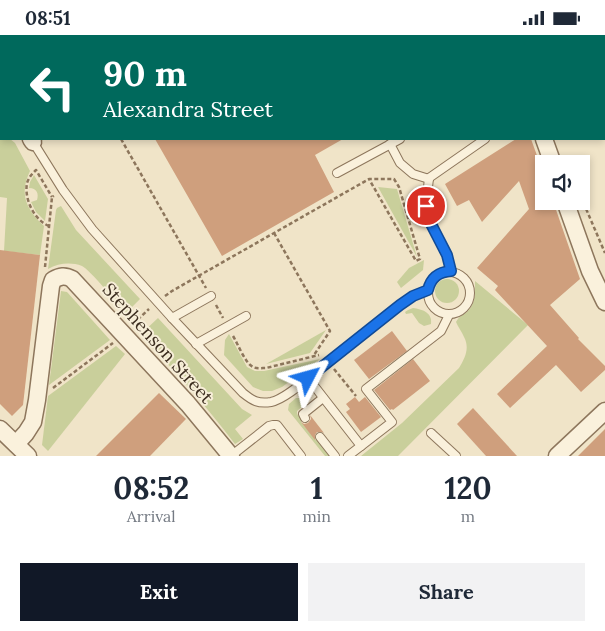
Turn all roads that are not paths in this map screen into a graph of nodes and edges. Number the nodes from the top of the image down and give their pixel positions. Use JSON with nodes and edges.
{"nodes":[{"id":1,"x":398,"y":140,"type":"edge"},
{"id":2,"x":544,"y":140,"type":"edge"},
{"id":3,"x":32,"y":141,"type":"edge"},
{"id":4,"x":478,"y":142,"type":"edge"},
{"id":5,"x":390,"y":144,"type":"junction"},
{"id":6,"x":550,"y":155,"type":"edge"},
{"id":7,"x":337,"y":173,"type":"dead end"},
{"id":8,"x":429,"y":179,"type":"junction"},
{"id":9,"x":569,"y":210,"type":"edge"},
{"id":10,"x":451,"y":271,"type":"junction"},
{"id":11,"x":428,"y":290,"type":"junction"},
{"id":12,"x":210,"y":296,"type":"road end"},
{"id":13,"x":605,"y":302,"type":"edge"},
{"id":14,"x":449,"y":315,"type":"junction"},
{"id":15,"x":246,"y":316,"type":"dead end"},
{"id":16,"x":172,"y":318,"type":"junction"},
{"id":17,"x":196,"y":344,"type":"junction"},
{"id":18,"x":308,"y":378,"type":"junction"},
{"id":19,"x":323,"y":398,"type":"junction"},
{"id":20,"x":605,"y":411,"type":"edge"},
{"id":21,"x":305,"y":418,"type":"dead end"},
{"id":22,"x":0,"y":429,"type":"edge"},
{"id":23,"x":430,"y":433,"type":"dead end"},
{"id":24,"x":320,"y":437,"type":"dead end"},
{"id":25,"x":16,"y":444,"type":"junction"},
{"id":26,"x":361,"y":446,"type":"junction"},
{"id":27,"x":28,"y":456,"type":"edge"},
{"id":28,"x":231,"y":456,"type":"edge"},
{"id":29,"x":301,"y":456,"type":"edge"},
{"id":30,"x":335,"y":456,"type":"edge"},
{"id":31,"x":348,"y":456,"type":"edge"},
{"id":32,"x":456,"y":456,"type":"edge"},
{"id":33,"x":558,"y":456,"type":"edge"}],
"edges":[{"from":1,"to":5,"type":"lane"},
{"from":2,"to":6,"type":"street"},
{"from":3,"to":16,"type":"lane"},
{"from":4,"to":8,"type":"lane"},
{"from":5,"to":7,"type":"lane"},
{"from":5,"to":8,"type":"lane"},
{"from":8,"to":10,"type":"lane"},
{"from":9,"to":13,"type":"street"},
{"from":10,"to":11,"type":"lane"},
{"from":10,"to":14,"type":"lane"},
{"from":11,"to":14,"type":"lane"},
{"from":11,"to":18,"type":"lane"},
{"from":12,"to":16,"type":"lane"},
{"from":14,"to":26,"type":"lane"},
{"from":15,"to":17,"type":"lane"},
{"from":16,"to":17,"type":"lane"},
{"from":17,"to":18,"type":"lane"},
{"from":18,"to":19,"type":"lane"},
{"from":19,"to":21,"type":"lane"},
{"from":19,"to":26,"type":"lane"},
{"from":20,"to":33,"type":"street"},
{"from":22,"to":25,"type":"street"},
{"from":23,"to":32,"type":"lane"},
{"from":24,"to":30,"type":"lane"},
{"from":25,"to":27,"type":"street"},
{"from":25,"to":28,"type":"street","name":"Stephenson Street"},
{"from":26,"to":31,"type":"lane"},
{"from":28,"to":29,"type":"lane"}]}
